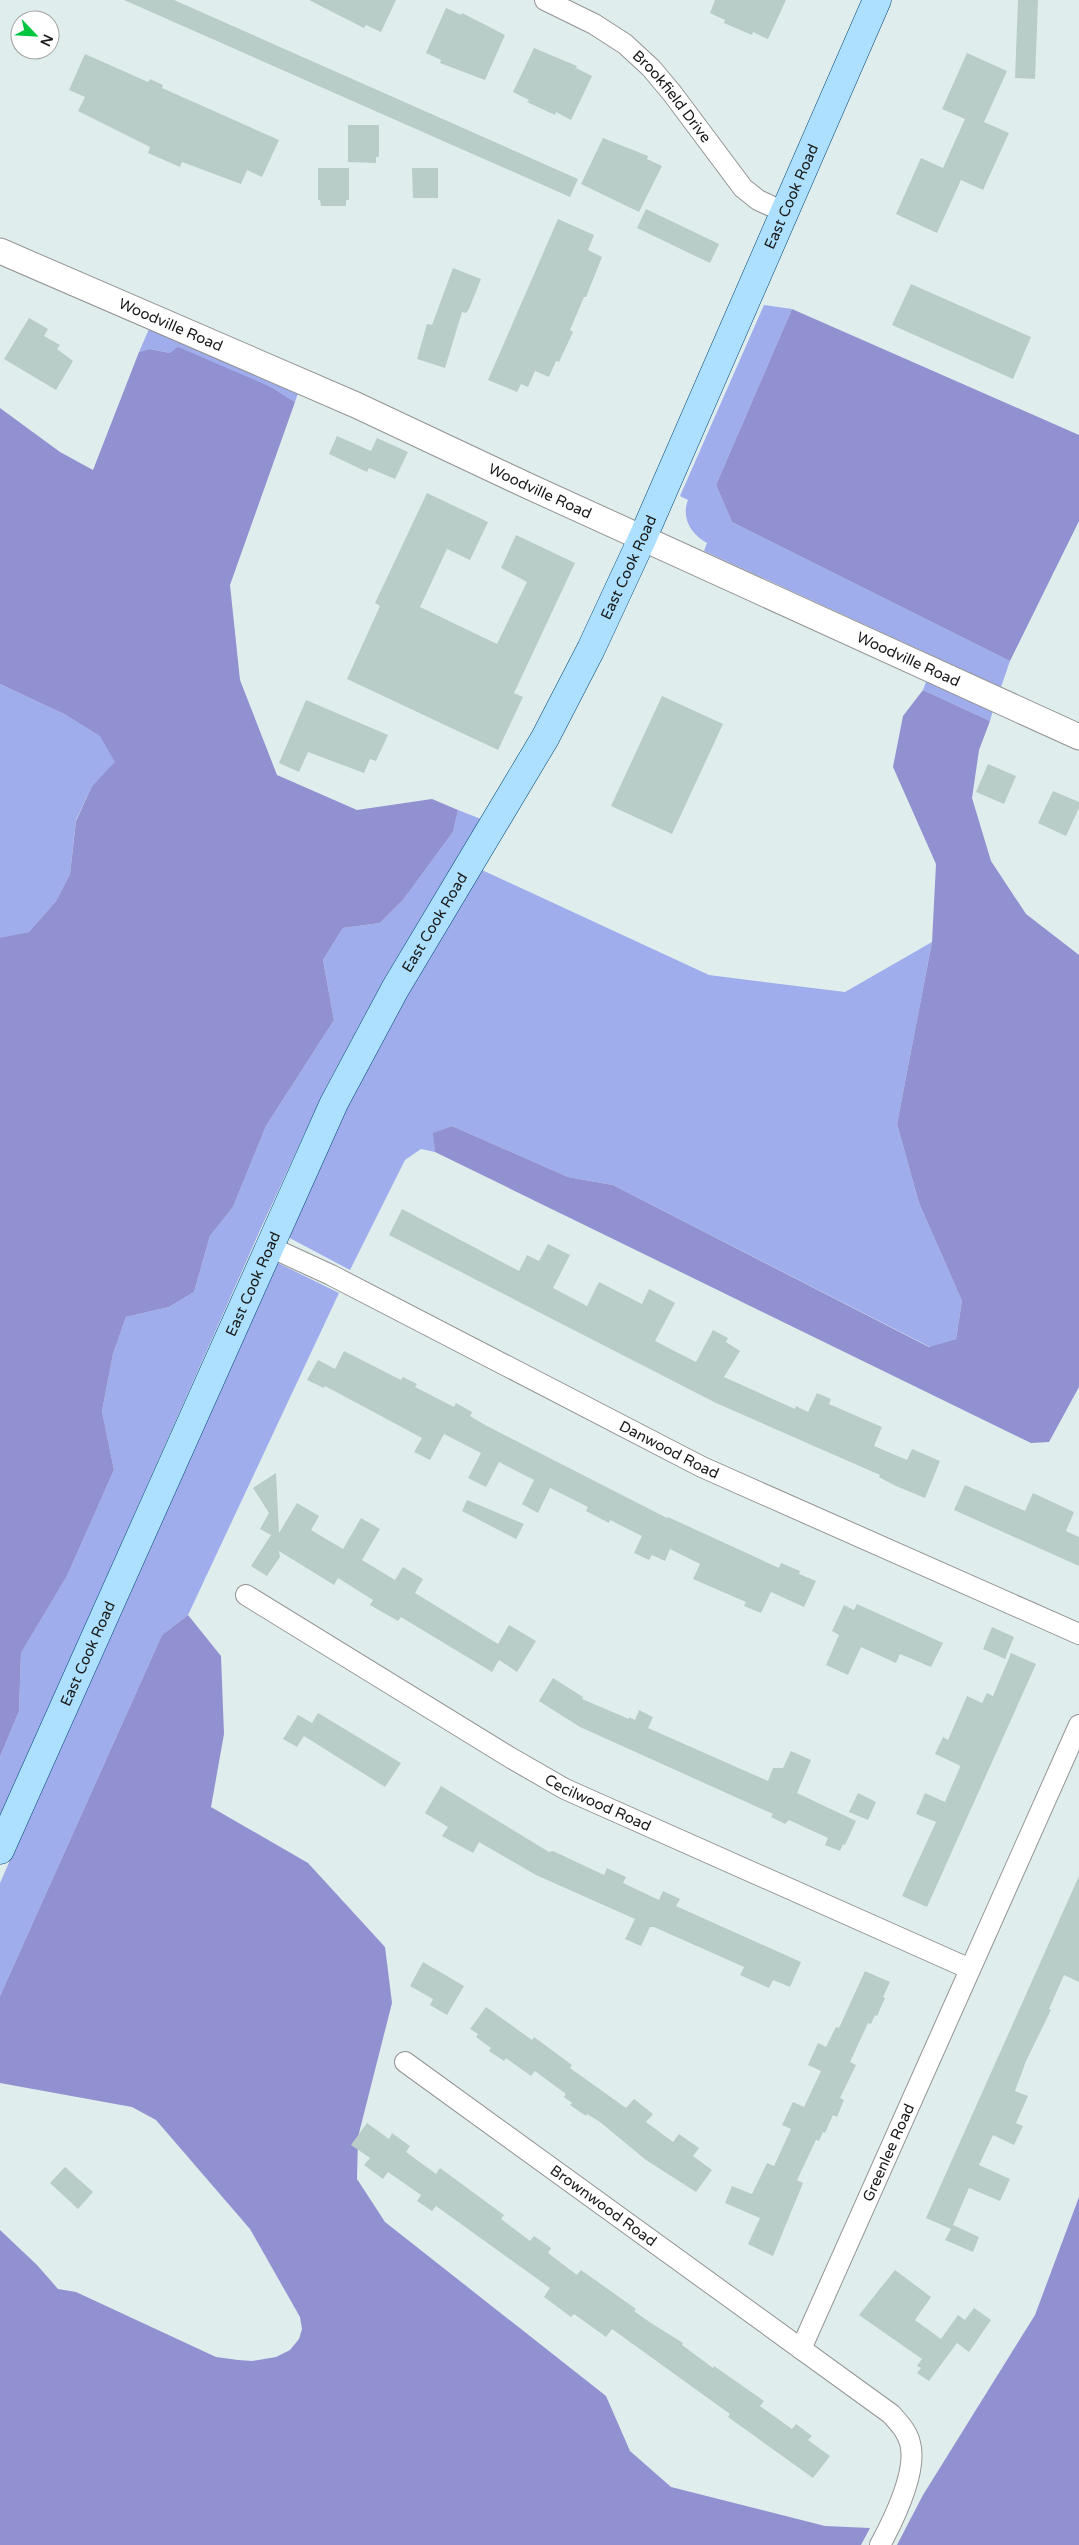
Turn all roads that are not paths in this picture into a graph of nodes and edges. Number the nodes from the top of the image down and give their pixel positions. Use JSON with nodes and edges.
{"nodes":[{"id":1,"x":545,"y":0,"type":"edge"},
{"id":2,"x":877,"y":0,"type":"edge"},
{"id":3,"x":784,"y":212,"type":"junction"},
{"id":4,"x":0,"y":251,"type":"edge"},
{"id":5,"x":643,"y":537,"type":"junction"},
{"id":6,"x":1079,"y":737,"type":"edge"},
{"id":7,"x":268,"y":1246,"type":"junction"},
{"id":8,"x":246,"y":1595,"type":"dead end"},
{"id":9,"x":1079,"y":1634,"type":"edge"},
{"id":10,"x":1079,"y":1725,"type":"edge"},
{"id":11,"x":0,"y":1850,"type":"edge"},
{"id":12,"x":970,"y":1969,"type":"junction"},
{"id":13,"x":405,"y":2062,"type":"dead end"},
{"id":14,"x":801,"y":2349,"type":"junction"},
{"id":15,"x":880,"y":2545,"type":"edge"}],
"edges":[{"from":1,"to":3,"type":"street","name":"Brookfield Drive"},
{"from":2,"to":3,"type":"main road","name":"East Cook Road"},
{"from":3,"to":5,"type":"main road","name":"East Cook Road"},
{"from":4,"to":5,"type":"street","name":"Woodville Road"},
{"from":5,"to":6,"type":"street","name":"Woodville Road"},
{"from":5,"to":7,"type":"main road","name":"East Cook Road"},
{"from":7,"to":9,"type":"street","name":"Danwood Road"},
{"from":7,"to":11,"type":"main road","name":"East Cook Road"},
{"from":8,"to":12,"type":"street","name":"Cecilwood Road"},
{"from":10,"to":12,"type":"street","name":"Greenlee Road"},
{"from":12,"to":14,"type":"street","name":"Greenlee Road"},
{"from":13,"to":14,"type":"street","name":"Brownwood Road"},
{"from":14,"to":15,"type":"street"}]}
